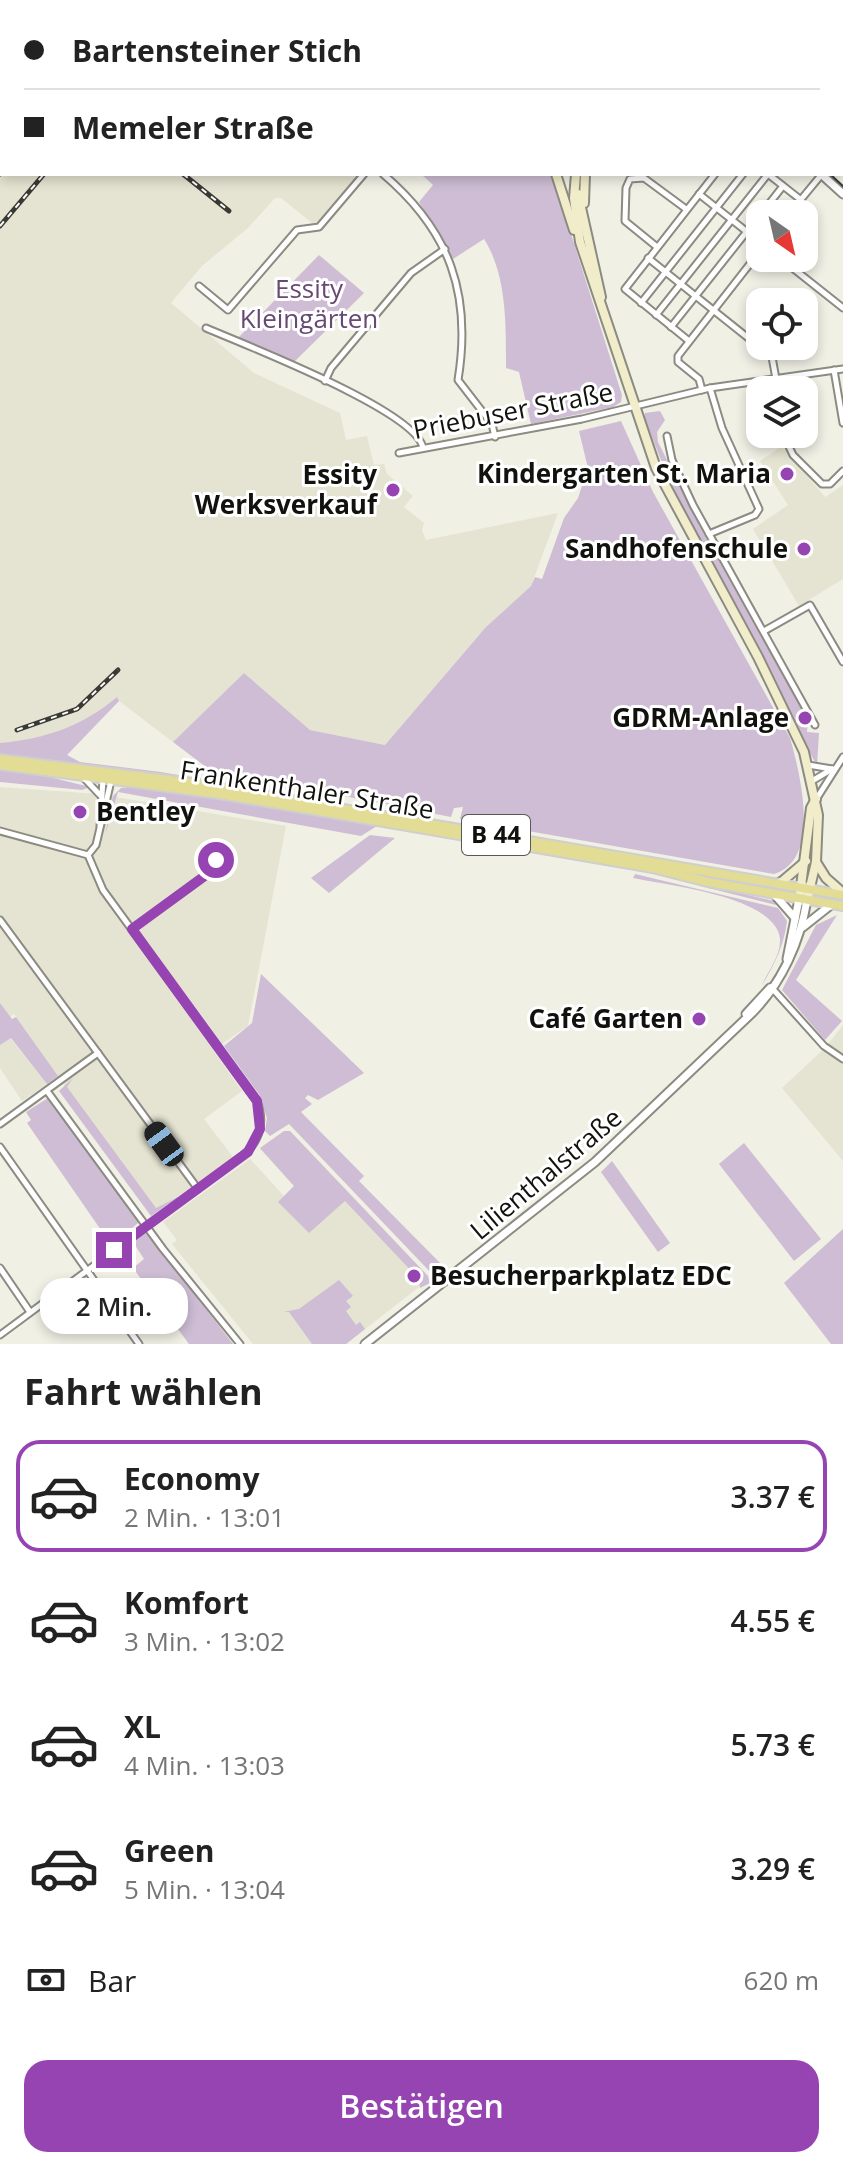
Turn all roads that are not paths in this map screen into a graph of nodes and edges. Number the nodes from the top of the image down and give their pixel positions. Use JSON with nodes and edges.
{"nodes":[{"id":1,"x":362,"y":176,"type":"edge"},
{"id":2,"x":385,"y":176,"type":"edge"},
{"id":3,"x":557,"y":176,"type":"edge"},
{"id":4,"x":579,"y":176,"type":"edge"},
{"id":5,"x":579,"y":176,"type":"edge"},
{"id":6,"x":712,"y":176,"type":"edge"},
{"id":7,"x":741,"y":176,"type":"edge"},
{"id":8,"x":766,"y":176,"type":"edge"},
{"id":9,"x":770,"y":176,"type":"edge"},
{"id":10,"x":819,"y":176,"type":"edge"},
{"id":11,"x":823,"y":176,"type":"edge"},
{"id":12,"x":783,"y":186,"type":"junction"},
{"id":13,"x":699,"y":194,"type":"junction"},
{"id":14,"x":843,"y":194,"type":"edge"},
{"id":15,"x":772,"y":200,"type":"edge"},
{"id":16,"x":801,"y":200,"type":"joint"},
{"id":17,"x":716,"y":207,"type":"junction"},
{"id":18,"x":686,"y":209,"type":"junction"},
{"id":19,"x":732,"y":220,"type":"junction"},
{"id":20,"x":746,"y":231,"type":"edge"},
{"id":21,"x":746,"y":233,"type":"edge"},
{"id":22,"x":580,"y":242,"type":"junction"},
{"id":23,"x":657,"y":247,"type":"junction"},
{"id":24,"x":445,"y":249,"type":"junction"},
{"id":25,"x":648,"y":258,"type":"junction"},
{"id":26,"x":746,"y":269,"type":"edge"},
{"id":27,"x":665,"y":272,"type":"junction"},
{"id":28,"x":798,"y":272,"type":"edge"},
{"id":29,"x":681,"y":284,"type":"junction"},
{"id":30,"x":199,"y":286,"type":"dead end"},
{"id":31,"x":696,"y":296,"type":"junction"},
{"id":32,"x":843,"y":296,"type":"edge"},
{"id":33,"x":641,"y":303,"type":"junction"},
{"id":34,"x":837,"y":303,"type":"junction"},
{"id":35,"x":602,"y":306,"type":"junction"},
{"id":36,"x":843,"y":308,"type":"edge"},
{"id":37,"x":714,"y":310,"type":"junction"},
{"id":38,"x":656,"y":315,"type":"junction"},
{"id":39,"x":671,"y":327,"type":"junction"},
{"id":40,"x":206,"y":328,"type":"dead end"},
{"id":41,"x":689,"y":341,"type":"junction"},
{"id":42,"x":843,"y":369,"type":"edge"},
{"id":43,"x":834,"y":370,"type":"junction"},
{"id":44,"x":776,"y":376,"type":"joint"},
{"id":45,"x":325,"y":381,"type":"junction"},
{"id":46,"x":746,"y":381,"type":"edge"},
{"id":47,"x":710,"y":388,"type":"junction"},
{"id":48,"x":702,"y":390,"type":"junction"},
{"id":49,"x":634,"y":408,"type":"junction"},
{"id":50,"x":843,"y":423,"type":"edge"},
{"id":51,"x":667,"y":436,"type":"dead end"},
{"id":52,"x":495,"y":437,"type":"junction"},
{"id":53,"x":423,"y":448,"type":"junction"},
{"id":54,"x":790,"y":448,"type":"edge"},
{"id":55,"x":399,"y":453,"type":"dead end"},
{"id":56,"x":843,"y":471,"type":"edge"},
{"id":57,"x":709,"y":534,"type":"junction"},
{"id":58,"x":764,"y":631,"type":"junction"},
{"id":59,"x":843,"y":662,"type":"edge"},
{"id":60,"x":815,"y":725,"type":"dead end"},
{"id":61,"x":843,"y":757,"type":"edge"},
{"id":62,"x":0,"y":759,"type":"edge"},
{"id":63,"x":0,"y":765,"type":"edge"},
{"id":64,"x":808,"y":765,"type":"junction"},
{"id":65,"x":833,"y":769,"type":"junction"},
{"id":66,"x":82,"y":776,"type":"junction"},
{"id":67,"x":108,"y":776,"type":"junction"},
{"id":68,"x":812,"y":781,"type":"junction"},
{"id":69,"x":100,"y":795,"type":"junction"},
{"id":70,"x":816,"y":799,"type":"junction"},
{"id":71,"x":100,"y":827,"type":"junction"},
{"id":72,"x":0,"y":831,"type":"edge"},
{"id":73,"x":88,"y":855,"type":"junction"},
{"id":74,"x":811,"y":861,"type":"junction"},
{"id":75,"x":206,"y":875,"type":"dead end"},
{"id":76,"x":779,"y":884,"type":"junction"},
{"id":77,"x":805,"y":888,"type":"junction"},
{"id":78,"x":774,"y":894,"type":"junction"},
{"id":79,"x":843,"y":894,"type":"edge"},
{"id":80,"x":803,"y":900,"type":"junction"},
{"id":81,"x":832,"y":904,"type":"junction"},
{"id":82,"x":843,"y":906,"type":"edge"},
{"id":83,"x":795,"y":918,"type":"junction"},
{"id":84,"x":0,"y":920,"type":"edge"},
{"id":85,"x":801,"y":928,"type":"junction"},
{"id":86,"x":132,"y":929,"type":"junction"},
{"id":87,"x":787,"y":960,"type":"junction"},
{"id":88,"x":771,"y":987,"type":"junction"},
{"id":89,"x":98,"y":1053,"type":"junction"},
{"id":90,"x":843,"y":1059,"type":"edge"},
{"id":91,"x":47,"y":1091,"type":"junction"},
{"id":92,"x":0,"y":1124,"type":"edge"},
{"id":93,"x":0,"y":1147,"type":"edge"},
{"id":94,"x":198,"y":1189,"type":"junction"},
{"id":95,"x":146,"y":1226,"type":"junction"},
{"id":96,"x":0,"y":1268,"type":"edge"},
{"id":97,"x":85,"y":1272,"type":"junction"},
{"id":98,"x":30,"y":1312,"type":"junction"},
{"id":99,"x":0,"y":1335,"type":"edge"},
{"id":100,"x":139,"y":1344,"type":"edge"},
{"id":101,"x":240,"y":1344,"type":"edge"},
{"id":102,"x":365,"y":1344,"type":"edge"}],
"edges":[{"from":1,"to":30,"type":"street"},
{"from":2,"to":24,"type":"street"},
{"from":3,"to":22,"type":"main road"},
{"from":4,"to":22,"type":"main road"},
{"from":5,"to":35,"type":"main road"},
{"from":6,"to":13,"type":"street"},
{"from":7,"to":17,"type":"street"},
{"from":8,"to":19,"type":"street"},
{"from":9,"to":12,"type":"street"},
{"from":10,"to":16,"type":"street"},
{"from":11,"to":14,"type":"street"},
{"from":12,"to":15,"type":"street"},
{"from":12,"to":16,"type":"street"},
{"from":13,"to":17,"type":"street"},
{"from":13,"to":18,"type":"street"},
{"from":17,"to":19,"type":"street"},
{"from":17,"to":27,"type":"street"},
{"from":18,"to":23,"type":"street"},
{"from":18,"to":23,"type":"street"},
{"from":19,"to":20,"type":"street"},
{"from":19,"to":29,"type":"street"},
{"from":21,"to":31,"type":"street"},
{"from":22,"to":35,"type":"main road"},
{"from":23,"to":25,"type":"street"},
{"from":24,"to":45,"type":"street"},
{"from":24,"to":52,"type":"street"},
{"from":25,"to":27,"type":"street"},
{"from":25,"to":33,"type":"street"},
{"from":26,"to":37,"type":"street"},
{"from":27,"to":29,"type":"street"},
{"from":27,"to":33,"type":"street"},
{"from":28,"to":34,"type":"street"},
{"from":29,"to":31,"type":"street"},
{"from":29,"to":38,"type":"street"},
{"from":31,"to":37,"type":"street"},
{"from":31,"to":39,"type":"street"},
{"from":32,"to":34,"type":"street"},
{"from":33,"to":38,"type":"street"},
{"from":34,"to":36,"type":"street"},
{"from":35,"to":49,"type":"main road"},
{"from":37,"to":41,"type":"street"},
{"from":37,"to":44,"type":"street"},
{"from":38,"to":39,"type":"street"},
{"from":39,"to":41,"type":"street"},
{"from":40,"to":45,"type":"street"},
{"from":41,"to":48,"type":"street"},
{"from":42,"to":43,"type":"street","name":"Priebuser Straße"},
{"from":43,"to":44,"type":"street","name":"Priebuser Straße"},
{"from":43,"to":50,"type":"street"},
{"from":45,"to":53,"type":"street"},
{"from":46,"to":47,"type":"street","name":"Priebuser Straße"},
{"from":47,"to":48,"type":"street","name":"Priebuser Straße"},
{"from":47,"to":57,"type":"street"},
{"from":48,"to":49,"type":"street","name":"Priebuser Straße"},
{"from":49,"to":52,"type":"street","name":"Priebuser Straße"},
{"from":49,"to":64,"type":"main road"},
{"from":51,"to":57,"type":"street"},
{"from":52,"to":53,"type":"street","name":"Priebuser Straße"},
{"from":53,"to":55,"type":"street","name":"Priebuser Straße"},
{"from":54,"to":56,"type":"street"},
{"from":57,"to":58,"type":"street"},
{"from":58,"to":59,"type":"street"},
{"from":58,"to":60,"type":"street"},
{"from":61,"to":65,"type":"street"},
{"from":62,"to":67,"type":"main road","name":"Frankenthaler Straße","number":"B 44"},
{"from":63,"to":66,"type":"main road","name":"Frankenthaler Straße","number":"B 44"},
{"from":64,"to":65,"type":"street"},
{"from":64,"to":68,"type":"main road"},
{"from":65,"to":68,"type":"street"},
{"from":65,"to":70,"type":"street"},
{"from":66,"to":67,"type":"main road","name":"Frankenthaler Straße","number":"B 44"},
{"from":66,"to":69,"type":"street"},
{"from":67,"to":69,"type":"street"},
{"from":67,"to":71,"type":"street"},
{"from":67,"to":76,"type":"main road","name":"Frankenthaler Straße","number":"B 44"},
{"from":67,"to":78,"type":"main road","name":"Frankenthaler Straße","number":"B 44"},
{"from":68,"to":70,"type":"main road"},
{"from":69,"to":71,"type":"street"},
{"from":70,"to":74,"type":"main road"},
{"from":71,"to":73,"type":"street"},
{"from":72,"to":73,"type":"street"},
{"from":73,"to":86,"type":"street"},
{"from":74,"to":76,"type":"main road"},
{"from":74,"to":77,"type":"main road"},
{"from":74,"to":79,"type":"main road"},
{"from":75,"to":86,"type":"street"},
{"from":76,"to":77,"type":"main road","name":"Frankenthaler Straße","number":"B 44"},
{"from":77,"to":79,"type":"main road","name":"Frankenthaler Straße","number":"B 44"},
{"from":77,"to":80,"type":"main road"},
{"from":78,"to":80,"type":"main road","name":"Frankenthaler Straße","number":"B 44"},
{"from":78,"to":83,"type":"street"},
{"from":80,"to":81,"type":"main road","name":"Frankenthaler Straße","number":"B 44"},
{"from":80,"to":83,"type":"street","name":"Lilienthalstraße"},
{"from":80,"to":85,"type":"street","name":"Lilienthalstraße"},
{"from":81,"to":82,"type":"main road","name":"Frankenthaler Straße","number":"B 44"},
{"from":81,"to":85,"type":"street"},
{"from":83,"to":87,"type":"street","name":"Lilienthalstraße"},
{"from":84,"to":89,"type":"street"},
{"from":85,"to":87,"type":"street","name":"Lilienthalstraße"},
{"from":86,"to":94,"type":"street"},
{"from":87,"to":88,"type":"street","name":"Lilienthalstraße"},
{"from":88,"to":90,"type":"street"},
{"from":88,"to":102,"type":"street","name":"Lilienthalstraße"},
{"from":89,"to":91,"type":"street"},
{"from":89,"to":94,"type":"street"},
{"from":91,"to":92,"type":"street"},
{"from":91,"to":95,"type":"street"},
{"from":93,"to":97,"type":"street"},
{"from":94,"to":95,"type":"street"},
{"from":95,"to":97,"type":"street"},
{"from":95,"to":101,"type":"street"},
{"from":96,"to":98,"type":"street"},
{"from":97,"to":98,"type":"street"},
{"from":97,"to":100,"type":"street"},
{"from":98,"to":99,"type":"street"}]}
